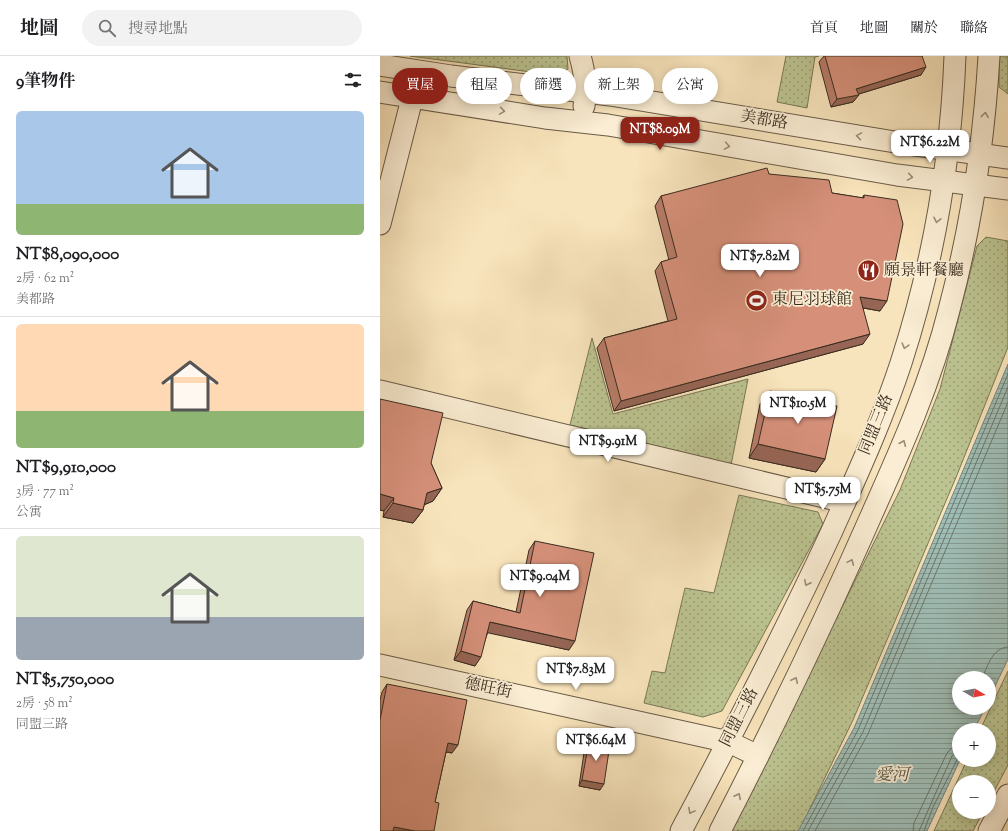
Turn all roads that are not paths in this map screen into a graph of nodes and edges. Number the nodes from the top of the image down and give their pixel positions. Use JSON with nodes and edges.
{"nodes":[{"id":1,"x":580,"y":56,"type":"edge"},
{"id":2,"x":955,"y":56,"type":"edge"},
{"id":3,"x":989,"y":56,"type":"edge"},
{"id":4,"x":380,"y":65,"type":"edge"},
{"id":5,"x":400,"y":68,"type":"edge"},
{"id":6,"x":584,"y":70,"type":"edge"},
{"id":7,"x":448,"y":75,"type":"edge"},
{"id":8,"x":380,"y":92,"type":"edge"},
{"id":9,"x":584,"y":93,"type":"edge"},
{"id":10,"x":392,"y":94,"type":"edge"},
{"id":11,"x":448,"y":102,"type":"edge"},
{"id":12,"x":654,"y":103,"type":"edge"},
{"id":13,"x":412,"y":104,"type":"edge"},
{"id":14,"x":584,"y":104,"type":"edge"},
{"id":15,"x":581,"y":122,"type":"junction"},
{"id":16,"x":948,"y":150,"type":"junction"},
{"id":17,"x":981,"y":154,"type":"junction"},
{"id":18,"x":1008,"y":158,"type":"edge"},
{"id":19,"x":945,"y":182,"type":"junction"},
{"id":20,"x":975,"y":185,"type":"junction"},
{"id":21,"x":1008,"y":189,"type":"edge"},
{"id":22,"x":380,"y":224,"type":"edge"},
{"id":23,"x":380,"y":391,"type":"edge"},
{"id":24,"x":845,"y":502,"type":"junction"},
{"id":25,"x":380,"y":665,"type":"edge"},
{"id":26,"x":729,"y":742,"type":"junction"},
{"id":27,"x":758,"y":756,"type":"junction"},
{"id":28,"x":1008,"y":795,"type":"edge"},
{"id":29,"x":681,"y":831,"type":"edge"},
{"id":30,"x":720,"y":831,"type":"edge"},
{"id":31,"x":989,"y":831,"type":"edge"}],
"edges":[{"from":1,"to":6,"type":"street"},
{"from":2,"to":16,"type":"street","name":"同盟三路"},
{"from":17,"to":3,"type":"street","name":"同盟三路","one_way":true},
{"from":4,"to":5,"type":"street","name":"美都路"},
{"from":7,"to":9,"type":"street","name":"美都路"},
{"from":8,"to":10,"type":"street","name":"美都路"},
{"from":11,"to":15,"type":"street","name":"美都路","one_way":true},
{"from":16,"to":12,"type":"street","name":"美都路","one_way":true},
{"from":13,"to":22,"type":"street"},
{"from":14,"to":15,"type":"street"},
{"from":15,"to":19,"type":"street","name":"美都路","one_way":true},
{"from":16,"to":17,"type":"street","name":"美都路"},
{"from":16,"to":19,"type":"street","name":"同盟三路"},
{"from":17,"to":18,"type":"street","name":"美都路"},
{"from":17,"to":20,"type":"street","name":"同盟三路"},
{"from":19,"to":20,"type":"street","name":"美都路"},
{"from":19,"to":24,"type":"street","name":"同盟三路","one_way":true},
{"from":20,"to":21,"type":"street","name":"美都路"},
{"from":27,"to":20,"type":"street","name":"同盟三路","one_way":true},
{"from":23,"to":24,"type":"street"},
{"from":24,"to":26,"type":"street","name":"同盟三路","one_way":true},
{"from":25,"to":26,"type":"street","name":"德旺街"},
{"from":26,"to":27,"type":"street","name":"德旺街"},
{"from":26,"to":29,"type":"street","name":"同盟三路","one_way":true},
{"from":30,"to":27,"type":"street","name":"同盟三路","one_way":true},
{"from":28,"to":31,"type":"street"}]}
